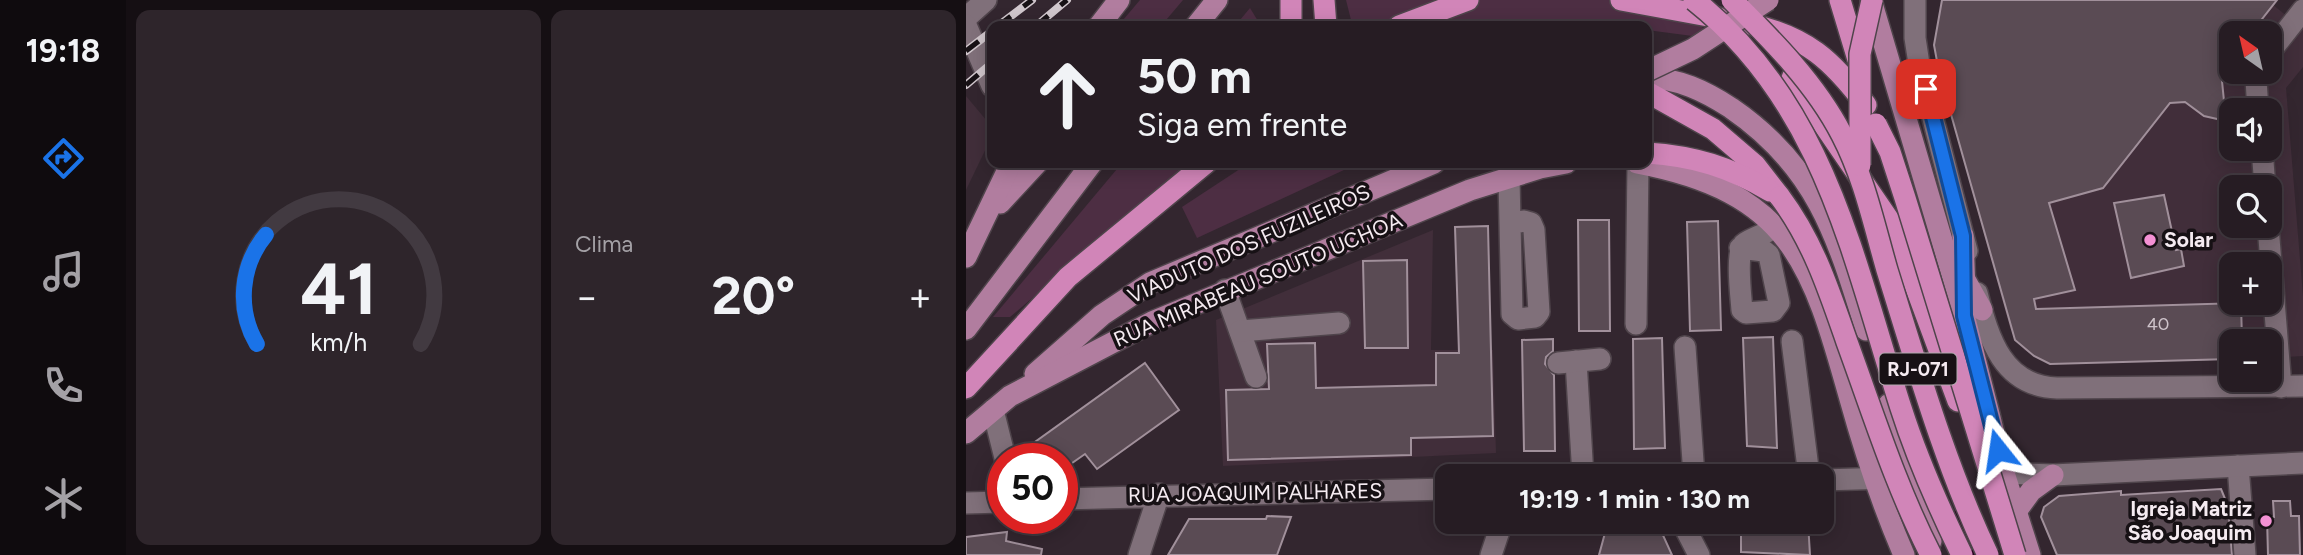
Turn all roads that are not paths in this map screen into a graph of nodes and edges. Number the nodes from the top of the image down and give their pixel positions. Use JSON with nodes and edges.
{"nodes":[{"id":1,"x":986,"y":0,"type":"edge"},
{"id":2,"x":1119,"y":0,"type":"edge"},
{"id":3,"x":1217,"y":0,"type":"edge"},
{"id":4,"x":1291,"y":0,"type":"edge"},
{"id":5,"x":1324,"y":0,"type":"edge"},
{"id":6,"x":1468,"y":0,"type":"edge"},
{"id":7,"x":1621,"y":0,"type":"edge"},
{"id":8,"x":1694,"y":0,"type":"edge"},
{"id":9,"x":1732,"y":0,"type":"edge"},
{"id":10,"x":1768,"y":0,"type":"edge"},
{"id":11,"x":1840,"y":0,"type":"edge"},
{"id":12,"x":1871,"y":0,"type":"edge"},
{"id":13,"x":1914,"y":3,"type":"edge"},
{"id":14,"x":2303,"y":10,"type":"edge"},
{"id":15,"x":966,"y":18,"type":"edge"},
{"id":16,"x":1103,"y":21,"type":"edge"},
{"id":17,"x":1200,"y":21,"type":"edge"},
{"id":18,"x":1291,"y":21,"type":"edge"},
{"id":19,"x":1326,"y":21,"type":"edge"},
{"id":20,"x":1412,"y":21,"type":"edge"},
{"id":21,"x":1741,"y":22,"type":"junction"},
{"id":22,"x":966,"y":25,"type":"edge"},
{"id":23,"x":2282,"y":37,"type":"edge"},
{"id":24,"x":1652,"y":69,"type":"edge"},
{"id":25,"x":987,"y":74,"type":"edge"},
{"id":26,"x":1652,"y":78,"type":"edge"},
{"id":27,"x":1652,"y":95,"type":"edge"},
{"id":28,"x":1871,"y":115,"type":"junction"},
{"id":29,"x":1652,"y":154,"type":"edge"},
{"id":30,"x":1652,"y":166,"type":"edge"},
{"id":31,"x":1009,"y":168,"type":"edge"},
{"id":32,"x":1033,"y":168,"type":"edge"},
{"id":33,"x":1088,"y":168,"type":"edge"},
{"id":34,"x":1200,"y":168,"type":"edge"},
{"id":35,"x":1422,"y":168,"type":"edge"},
{"id":36,"x":1537,"y":168,"type":"edge"},
{"id":37,"x":1638,"y":168,"type":"edge"},
{"id":38,"x":1509,"y":178,"type":"junction"},
{"id":39,"x":1861,"y":178,"type":"junction"},
{"id":40,"x":1780,"y":197,"type":"junction"},
{"id":41,"x":1511,"y":224,"type":"dead end"},
{"id":42,"x":982,"y":227,"type":"junction"},
{"id":43,"x":1774,"y":227,"type":"junction"},
{"id":44,"x":1963,"y":236,"type":"junction"},
{"id":45,"x":2269,"y":238,"type":"edge"},
{"id":46,"x":1942,"y":242,"type":"junction"},
{"id":47,"x":1740,"y":248,"type":"junction"},
{"id":48,"x":966,"y":257,"type":"edge"},
{"id":49,"x":1772,"y":271,"type":"junction"},
{"id":50,"x":1740,"y":272,"type":"junction"},
{"id":51,"x":1965,"y":281,"type":"junction"},
{"id":52,"x":1225,"y":290,"type":"junction"},
{"id":53,"x":1973,"y":313,"type":"junction"},
{"id":54,"x":1339,"y":323,"type":"dead end"},
{"id":55,"x":1636,"y":324,"type":"dead end"},
{"id":56,"x":966,"y":329,"type":"edge"},
{"id":57,"x":2276,"y":329,"type":"edge"},
{"id":58,"x":1240,"y":331,"type":"junction"},
{"id":59,"x":1792,"y":341,"type":"dead end"},
{"id":60,"x":1685,"y":347,"type":"dead end"},
{"id":61,"x":1600,"y":359,"type":"dead end"},
{"id":62,"x":1256,"y":377,"type":"dead end"},
{"id":63,"x":2303,"y":386,"type":"edge"},
{"id":64,"x":2219,"y":387,"type":"edge"},
{"id":65,"x":2282,"y":387,"type":"edge"},
{"id":66,"x":966,"y":388,"type":"edge"},
{"id":67,"x":1010,"y":396,"type":"junction"},
{"id":68,"x":993,"y":410,"type":"junction"},
{"id":69,"x":966,"y":433,"type":"edge"},
{"id":70,"x":1001,"y":443,"type":"edge"},
{"id":71,"x":2303,"y":463,"type":"edge"},
{"id":72,"x":1581,"y":464,"type":"edge"},
{"id":73,"x":1693,"y":464,"type":"edge"},
{"id":74,"x":1807,"y":464,"type":"edge"},
{"id":75,"x":2238,"y":466,"type":"junction"},
{"id":76,"x":2004,"y":473,"type":"junction"},
{"id":77,"x":2053,"y":475,"type":"junction"},
{"id":78,"x":1912,"y":476,"type":"junction"},
{"id":79,"x":1874,"y":479,"type":"junction"},
{"id":80,"x":1834,"y":480,"type":"edge"},
{"id":81,"x":1435,"y":489,"type":"edge"},
{"id":82,"x":1159,"y":494,"type":"junction"},
{"id":83,"x":1078,"y":498,"type":"edge"},
{"id":84,"x":987,"y":502,"type":"edge"},
{"id":85,"x":966,"y":503,"type":"edge"},
{"id":86,"x":2015,"y":513,"type":"junction"},
{"id":87,"x":1498,"y":534,"type":"edge"},
{"id":88,"x":1688,"y":534,"type":"edge"},
{"id":89,"x":1139,"y":555,"type":"edge"},
{"id":90,"x":1491,"y":555,"type":"edge"},
{"id":91,"x":1699,"y":555,"type":"edge"},
{"id":92,"x":1904,"y":555,"type":"edge"},
{"id":93,"x":1933,"y":555,"type":"edge"},
{"id":94,"x":1962,"y":555,"type":"edge"},
{"id":95,"x":1988,"y":555,"type":"edge"},
{"id":96,"x":2015,"y":555,"type":"edge"},
{"id":97,"x":2022,"y":555,"type":"edge"},
{"id":98,"x":2030,"y":555,"type":"edge"},
{"id":99,"x":2245,"y":555,"type":"edge"}],
"edges":[{"from":1,"to":15,"type":"street"},
{"from":2,"to":16,"type":"main road"},
{"from":3,"to":17,"type":"main road"},
{"from":4,"to":18,"type":"highway"},
{"from":5,"to":19,"type":"highway"},
{"from":6,"to":20,"type":"highway"},
{"from":7,"to":21,"type":"highway"},
{"from":8,"to":94,"type":"highway","number":"RJ-071","bridge":true},
{"from":9,"to":39,"type":"highway","number":"RJ-071","bridge":true},
{"from":10,"to":24,"type":"main road","bridge":true},
{"from":11,"to":28,"type":"highway"},
{"from":12,"to":39,"type":"highway","bridge":true},
{"from":12,"to":46,"type":"main road"},
{"from":13,"to":44,"type":"street"},
{"from":14,"to":23,"type":"street"},
{"from":21,"to":28,"type":"highway"},
{"from":21,"to":97,"type":"highway"},
{"from":22,"to":25,"type":"street"},
{"from":26,"to":78,"type":"main road"},
{"from":27,"to":40,"type":"highway"},
{"from":28,"to":96,"type":"highway","bridge":true},
{"from":29,"to":40,"type":"highway"},
{"from":30,"to":43,"type":"main road"},
{"from":31,"to":42,"type":"main road"},
{"from":32,"to":42,"type":"main road"},
{"from":33,"to":56,"type":"main road"},
{"from":34,"to":66,"type":"highway"},
{"from":35,"to":67,"type":"main road","name":"VIADUTO DOS FUZILEIROS"},
{"from":36,"to":38,"type":"main road","name":"RUA MIRABEAU SOUTO UCHOA"},
{"from":37,"to":55,"type":"street"},
{"from":38,"to":41,"type":"street"},
{"from":38,"to":52,"type":"main road","name":"RUA MIRABEAU SOUTO UCHOA"},
{"from":39,"to":95,"type":"highway","number":"RJ-071","bridge":true},
{"from":40,"to":93,"type":"highway","bridge":true},
{"from":42,"to":48,"type":"main road"},
{"from":43,"to":47,"type":"street"},
{"from":43,"to":79,"type":"main road"},
{"from":44,"to":51,"type":"main road"},
{"from":44,"to":53,"type":"street"},
{"from":45,"to":57,"type":"street"},
{"from":46,"to":51,"type":"main road"},
{"from":46,"to":53,"type":"main road"},
{"from":47,"to":49,"type":"street"},
{"from":47,"to":50,"type":"street"},
{"from":49,"to":50,"type":"street"},
{"from":49,"to":50,"type":"street"},
{"from":51,"to":53,"type":"main road"},
{"from":52,"to":58,"type":"street"},
{"from":52,"to":67,"type":"main road","name":"RUA MIRABEAU SOUTO UCHOA"},
{"from":53,"to":64,"type":"street"},
{"from":53,"to":76,"type":"main road"},
{"from":54,"to":58,"type":"street"},
{"from":58,"to":62,"type":"street"},
{"from":59,"to":74,"type":"street"},
{"from":60,"to":73,"type":"street"},
{"from":61,"to":72,"type":"street"},
{"from":63,"to":65,"type":"street"},
{"from":67,"to":68,"type":"main road","name":"RUA MIRABEAU SOUTO UCHOA"},
{"from":68,"to":69,"type":"main road","name":"RUA MIRABEAU SOUTO UCHOA"},
{"from":68,"to":70,"type":"street"},
{"from":71,"to":75,"type":"street"},
{"from":75,"to":77,"type":"street"},
{"from":75,"to":99,"type":"street"},
{"from":76,"to":77,"type":"street"},
{"from":76,"to":86,"type":"main road"},
{"from":77,"to":86,"type":"main road"},
{"from":78,"to":79,"type":"street"},
{"from":78,"to":93,"type":"main road"},
{"from":79,"to":80,"type":"street"},
{"from":79,"to":92,"type":"main road"},
{"from":81,"to":82,"type":"street","name":"RUA JOAQUIM PALHARES"},
{"from":82,"to":83,"type":"street","name":"RUA JOAQUIM PALHARES"},
{"from":82,"to":89,"type":"street"},
{"from":84,"to":85,"type":"street"},
{"from":86,"to":98,"type":"main road"},
{"from":87,"to":90,"type":"street"},
{"from":88,"to":91,"type":"street"}]}
